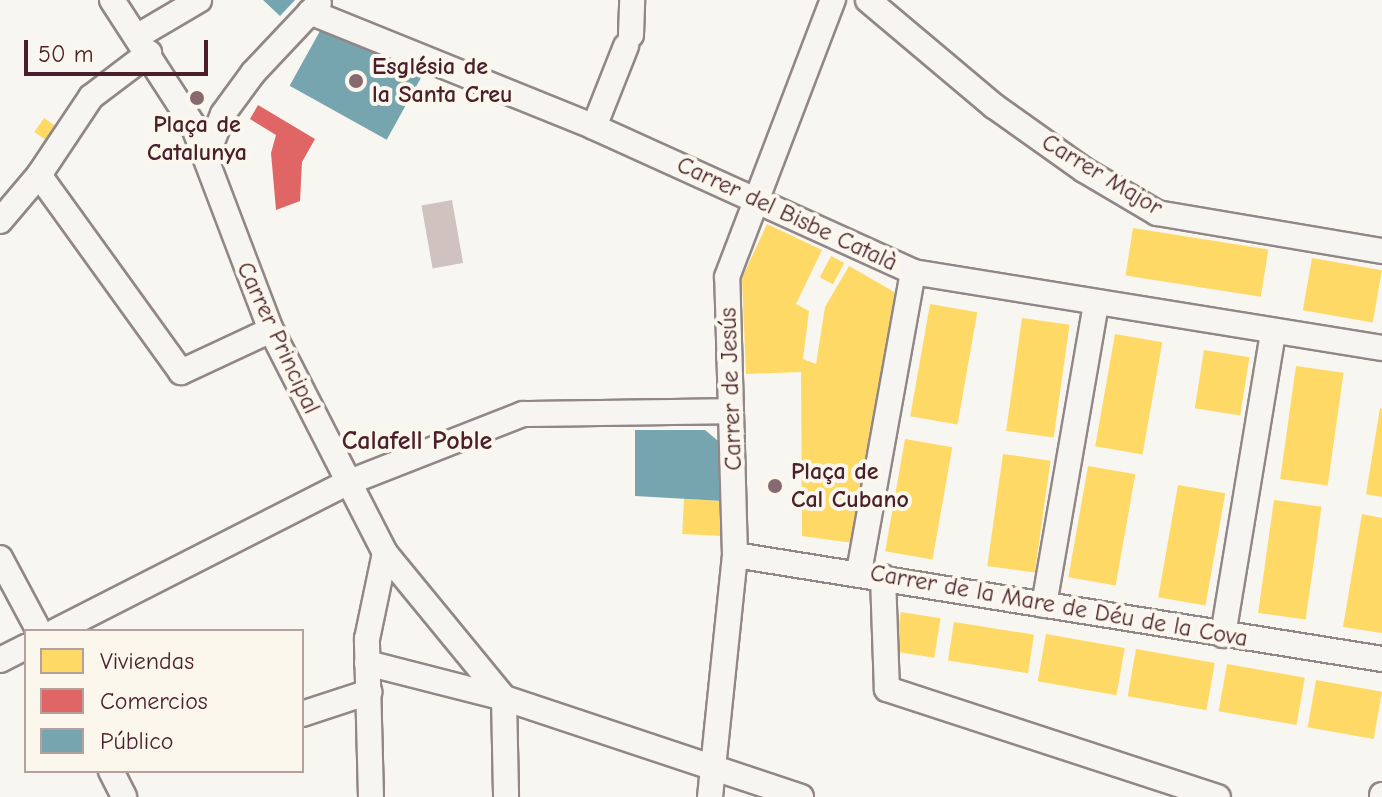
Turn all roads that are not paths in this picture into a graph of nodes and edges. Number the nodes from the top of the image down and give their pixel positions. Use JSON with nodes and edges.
{"nodes":[{"id":1,"x":112,"y":0,"type":"edge"},
{"id":2,"x":199,"y":0,"type":"edge"},
{"id":3,"x":632,"y":0,"type":"edge"},
{"id":4,"x":833,"y":0,"type":"edge"},
{"id":5,"x":868,"y":0,"type":"edge"},
{"id":6,"x":316,"y":6,"type":"edge"},
{"id":7,"x":143,"y":45,"type":"junction"},
{"id":8,"x":594,"y":127,"type":"junction"},
{"id":9,"x":206,"y":157,"type":"junction"},
{"id":10,"x":39,"y":175,"type":"junction"},
{"id":11,"x":760,"y":199,"type":"junction"},
{"id":12,"x":0,"y":221,"type":"edge"},
{"id":13,"x":1382,"y":251,"type":"edge"},
{"id":14,"x":913,"y":272,"type":"junction"},
{"id":15,"x":1096,"y":304,"type":"junction"},
{"id":16,"x":271,"y":330,"type":"junction"},
{"id":17,"x":1273,"y":332,"type":"junction"},
{"id":18,"x":1382,"y":348,"type":"edge"},
{"id":19,"x":731,"y":411,"type":"junction"},
{"id":20,"x":347,"y":483,"type":"junction"},
{"id":21,"x":385,"y":553,"type":"junction"},
{"id":22,"x":735,"y":555,"type":"junction"},
{"id":23,"x":0,"y":558,"type":"edge"},
{"id":24,"x":859,"y":572,"type":"junction"},
{"id":25,"x":883,"y":577,"type":"junction"},
{"id":26,"x":1044,"y":605,"type":"junction"},
{"id":27,"x":38,"y":629,"type":"edge"},
{"id":28,"x":60,"y":629,"type":"edge"},
{"id":29,"x":1223,"y":635,"type":"junction"},
{"id":30,"x":24,"y":648,"type":"edge"},
{"id":31,"x":1382,"y":659,"type":"edge"},
{"id":32,"x":0,"y":660,"type":"edge"},
{"id":33,"x":367,"y":663,"type":"junction"},
{"id":34,"x":369,"y":692,"type":"junction"},
{"id":35,"x":504,"y":698,"type":"junction"},
{"id":36,"x":304,"y":713,"type":"edge"},
{"id":37,"x":713,"y":765,"type":"junction"},
{"id":38,"x":112,"y":773,"type":"edge"},
{"id":39,"x":124,"y":797,"type":"edge"},
{"id":40,"x":371,"y":797,"type":"edge"},
{"id":41,"x":506,"y":797,"type":"edge"},
{"id":42,"x":710,"y":797,"type":"edge"},
{"id":43,"x":801,"y":797,"type":"edge"},
{"id":44,"x":1218,"y":797,"type":"edge"}],
"edges":[{"from":1,"to":7,"type":"street","name":"Carrer Principal"},
{"from":2,"to":7,"type":"street"},
{"from":3,"to":8,"type":"street"},
{"from":4,"to":11,"type":"street","name":"Carrer de Jesús"},
{"from":5,"to":13,"type":"street","name":"Carrer Major"},
{"from":6,"to":8,"type":"street","name":"Carrer del Bisbe Català"},
{"from":6,"to":9,"type":"street"},
{"from":7,"to":9,"type":"street","name":"Carrer Principal"},
{"from":7,"to":10,"type":"street"},
{"from":8,"to":11,"type":"street","name":"Carrer del Bisbe Català"},
{"from":9,"to":16,"type":"street","name":"Carrer Principal"},
{"from":10,"to":12,"type":"street"},
{"from":10,"to":16,"type":"street"},
{"from":11,"to":14,"type":"street","name":"Carrer del Bisbe Català"},
{"from":11,"to":19,"type":"street","name":"Carrer de Jesús"},
{"from":14,"to":15,"type":"street","name":"Carrer del Bisbe Català"},
{"from":14,"to":24,"type":"street"},
{"from":15,"to":17,"type":"street","name":"Carrer del Bisbe Català"},
{"from":15,"to":26,"type":"street"},
{"from":16,"to":20,"type":"street","name":"Carrer Principal"},
{"from":17,"to":18,"type":"street","name":"Carrer del Bisbe Català"},
{"from":17,"to":29,"type":"street"},
{"from":19,"to":20,"type":"street"},
{"from":19,"to":22,"type":"street","name":"Carrer de Jesús"},
{"from":20,"to":21,"type":"street","name":"Carrer Principal"},
{"from":20,"to":28,"type":"street"},
{"from":21,"to":33,"type":"street"},
{"from":21,"to":35,"type":"street","name":"Carrer Principal"},
{"from":22,"to":24,"type":"street","name":"Carrer de la Mare de Déu de la Cova"},
{"from":22,"to":37,"type":"street","name":"Carrer de Jesús"},
{"from":23,"to":27,"type":"street"},
{"from":24,"to":25,"type":"street","name":"Carrer de la Mare de Déu de la Cova"},
{"from":25,"to":26,"type":"street","name":"Carrer de la Mare de Déu de la Cova"},
{"from":25,"to":44,"type":"street"},
{"from":26,"to":29,"type":"street","name":"Carrer de la Mare de Déu de la Cova"},
{"from":29,"to":31,"type":"street","name":"Carrer de la Mare de Déu de la Cova"},
{"from":30,"to":32,"type":"street"},
{"from":33,"to":34,"type":"street"},
{"from":33,"to":35,"type":"street"},
{"from":34,"to":36,"type":"street"},
{"from":34,"to":40,"type":"street"},
{"from":35,"to":37,"type":"street"},
{"from":35,"to":41,"type":"street"},
{"from":37,"to":42,"type":"street","name":"Carrer de Jesús"},
{"from":37,"to":43,"type":"street"},
{"from":38,"to":39,"type":"street"}]}
